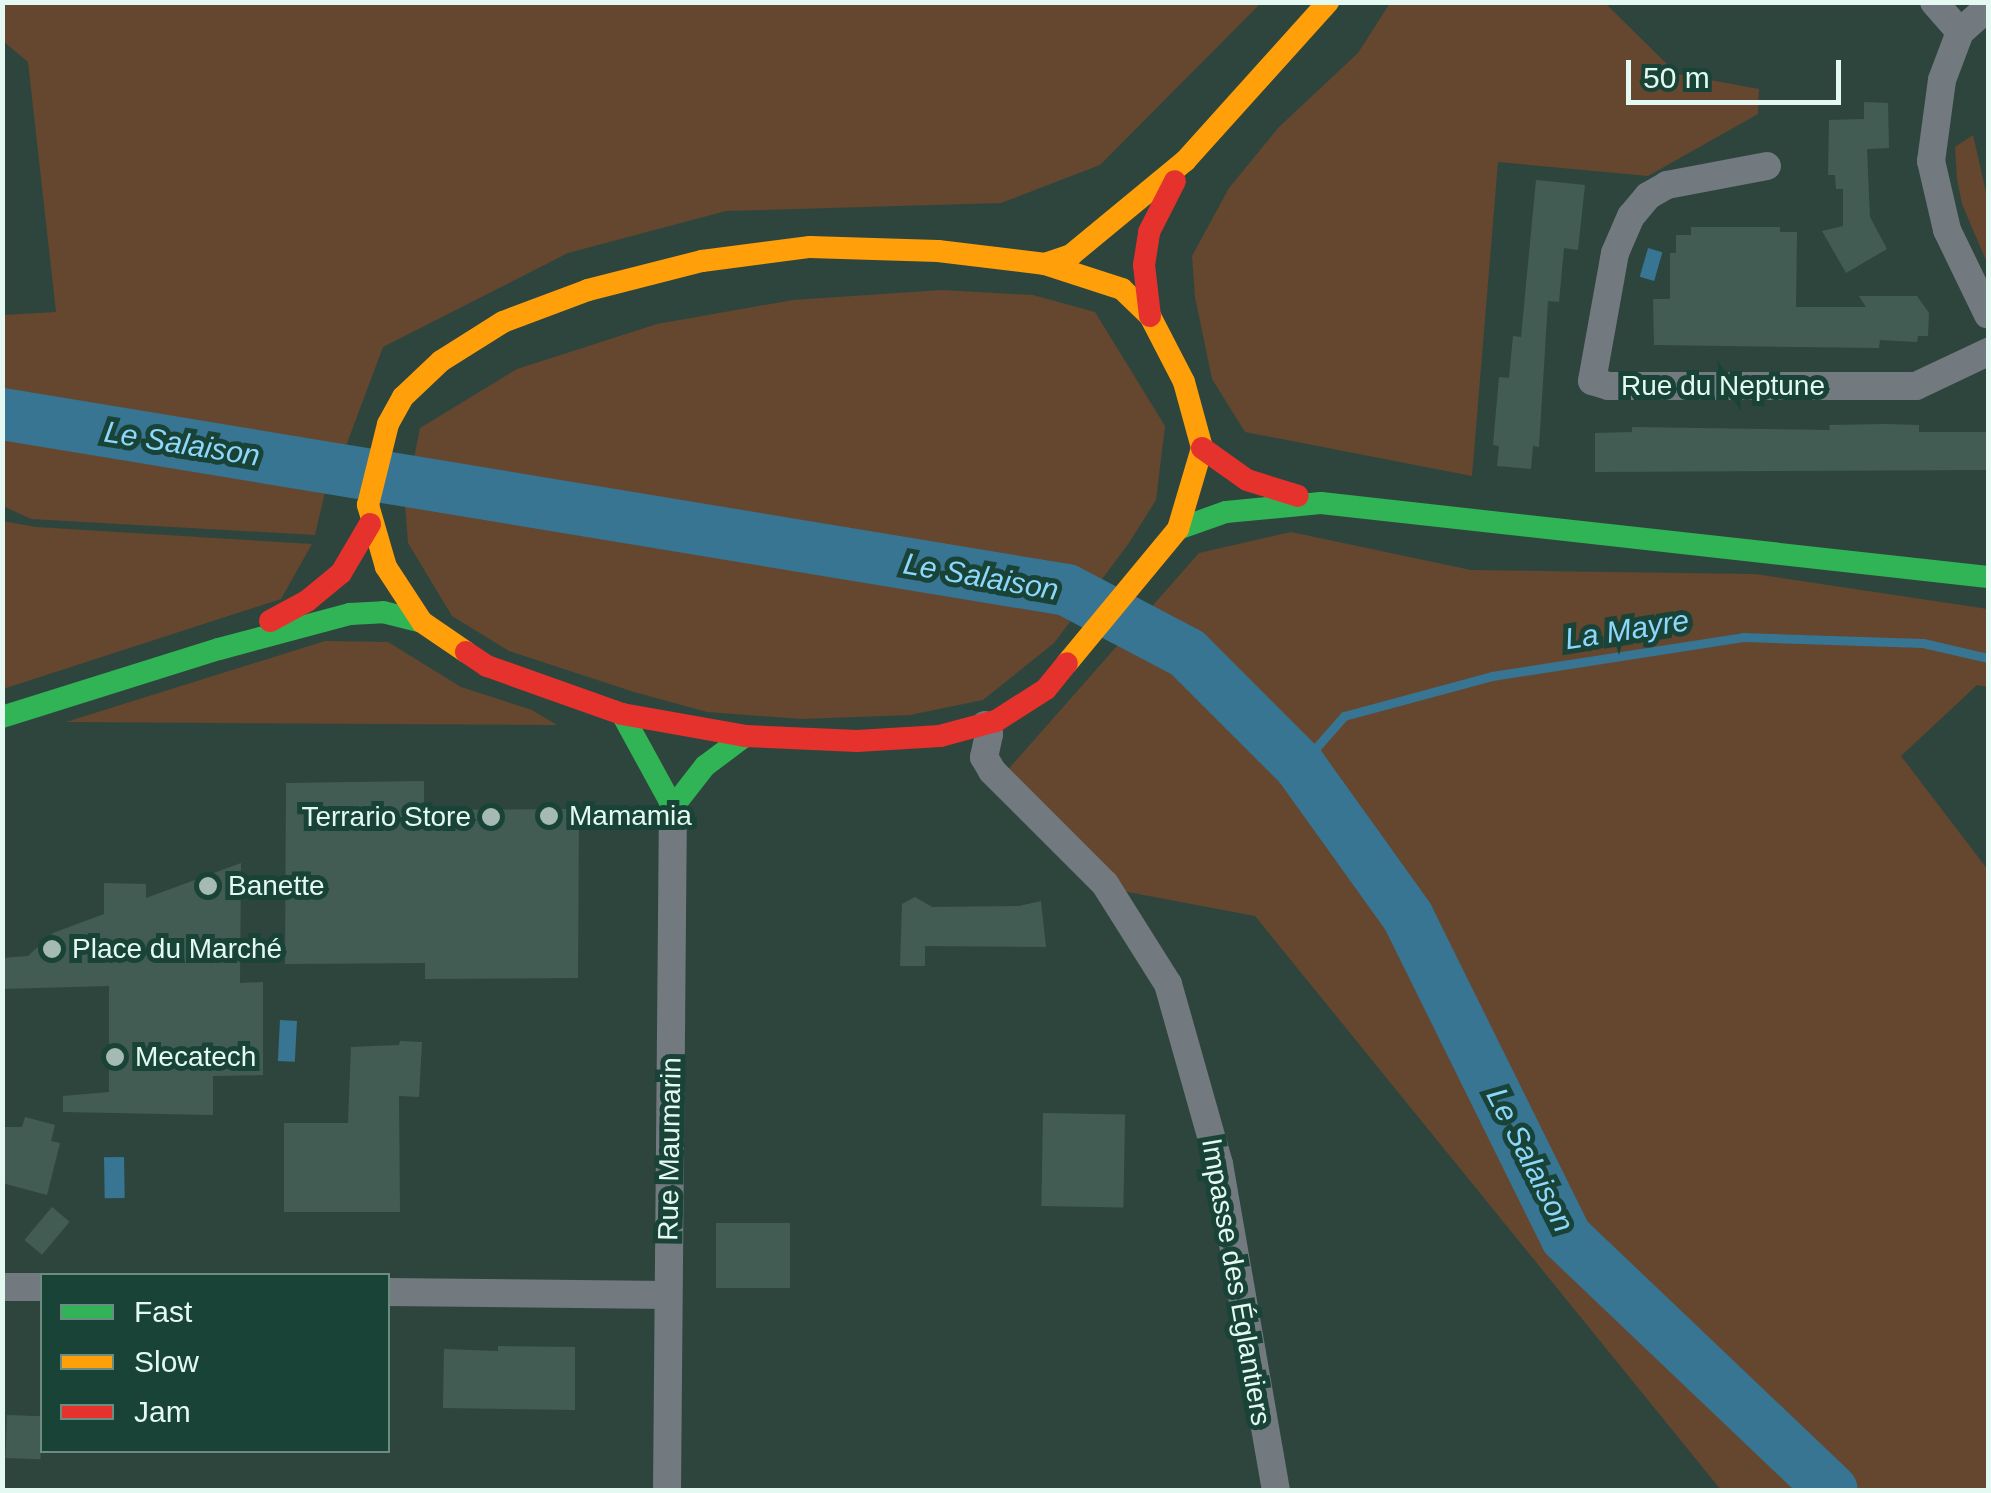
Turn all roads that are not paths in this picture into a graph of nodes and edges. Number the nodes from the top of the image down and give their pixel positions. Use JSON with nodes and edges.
{"nodes":[{"id":1,"x":1328,"y":2,"type":"edge"},
{"id":2,"x":1934,"y":2,"type":"edge"},
{"id":3,"x":1988,"y":7,"type":"edge"},
{"id":4,"x":1960,"y":32,"type":"junction"},
{"id":5,"x":1185,"y":162,"type":"junction"},
{"id":6,"x":1767,"y":166,"type":"dead end"},
{"id":7,"x":1045,"y":264,"type":"junction"},
{"id":8,"x":1988,"y":315,"type":"edge"},
{"id":9,"x":1150,"y":316,"type":"junction"},
{"id":10,"x":1988,"y":352,"type":"edge"},
{"id":11,"x":1202,"y":448,"type":"junction"},
{"id":12,"x":1321,"y":503,"type":"junction"},
{"id":13,"x":369,"y":514,"type":"junction"},
{"id":14,"x":1178,"y":529,"type":"junction"},
{"id":15,"x":1988,"y":576,"type":"edge"},
{"id":16,"x":422,"y":622,"type":"junction"},
{"id":17,"x":218,"y":649,"type":"junction"},
{"id":18,"x":622,"y":714,"type":"junction"},
{"id":19,"x":2,"y":718,"type":"edge"},
{"id":20,"x":985,"y":726,"type":"junction"},
{"id":21,"x":745,"y":736,"type":"junction"},
{"id":22,"x":673,"y":808,"type":"junction"},
{"id":23,"x":2,"y":1287,"type":"edge"},
{"id":24,"x":40,"y":1288,"type":"edge"},
{"id":25,"x":390,"y":1292,"type":"edge"},
{"id":26,"x":668,"y":1295,"type":"junction"},
{"id":27,"x":667,"y":1490,"type":"edge"},
{"id":28,"x":1276,"y":1490,"type":"edge"}],
"edges":[{"from":1,"to":5,"type":"main road"},
{"from":2,"to":4,"type":"street"},
{"from":3,"to":4,"type":"street"},
{"from":4,"to":8,"type":"street"},
{"from":5,"to":7,"type":"main road"},
{"from":5,"to":9,"type":"main road"},
{"from":6,"to":10,"type":"street","name":"Rue du Neptune"},
{"from":7,"to":9,"type":"main road"},
{"from":7,"to":13,"type":"main road"},
{"from":9,"to":11,"type":"main road"},
{"from":11,"to":12,"type":"main road"},
{"from":11,"to":14,"type":"main road"},
{"from":12,"to":14,"type":"main road"},
{"from":12,"to":15,"type":"main road"},
{"from":13,"to":16,"type":"main road"},
{"from":13,"to":17,"type":"main road"},
{"from":14,"to":20,"type":"main road"},
{"from":16,"to":17,"type":"main road"},
{"from":16,"to":18,"type":"main road"},
{"from":17,"to":19,"type":"main road"},
{"from":18,"to":21,"type":"main road"},
{"from":18,"to":22,"type":"main road"},
{"from":20,"to":21,"type":"main road"},
{"from":20,"to":28,"type":"street","name":"Impasse des Églantiers"},
{"from":21,"to":22,"type":"main road"},
{"from":22,"to":26,"type":"street","name":"Rue Maumarin"},
{"from":23,"to":24,"type":"street"},
{"from":25,"to":26,"type":"street"},
{"from":26,"to":27,"type":"street","name":"Rue Maumarin"}]}
